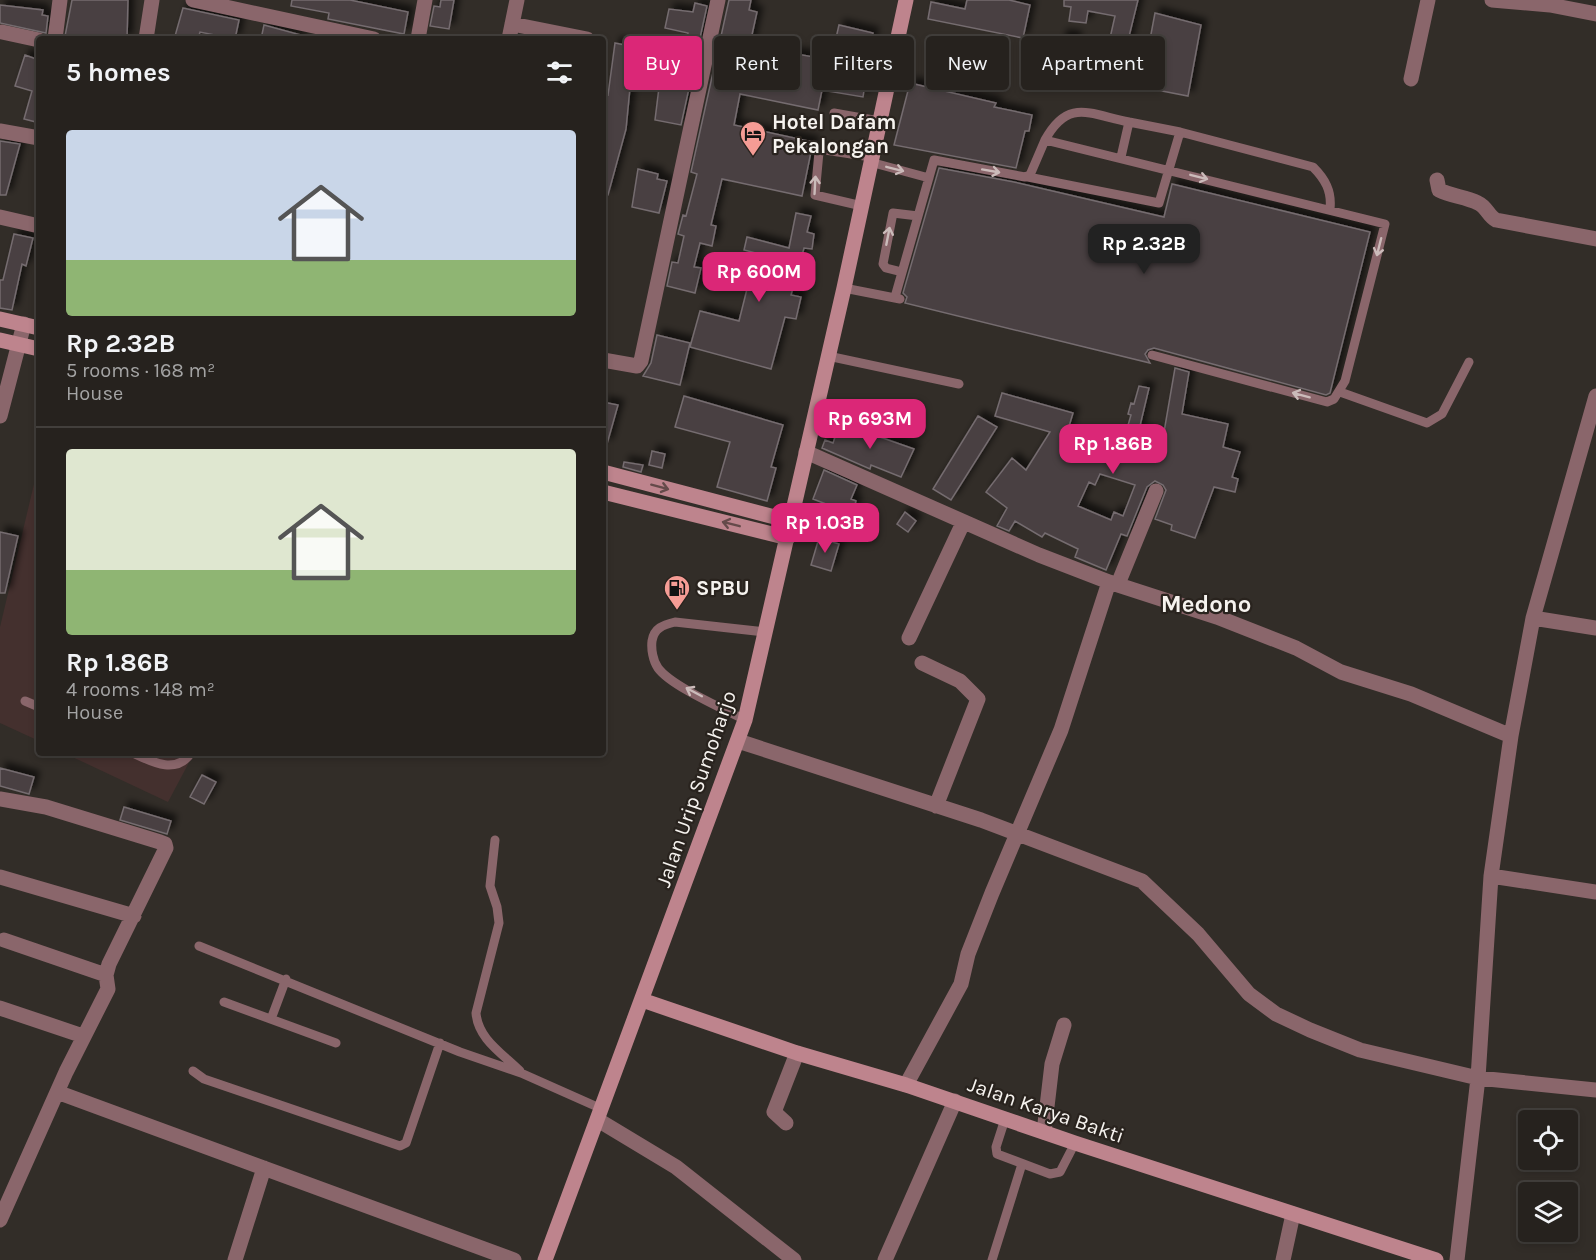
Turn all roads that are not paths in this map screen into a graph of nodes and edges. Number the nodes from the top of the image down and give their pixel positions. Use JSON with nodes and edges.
{"nodes":[{"id":1,"x":60,"y":0,"type":"edge"},
{"id":2,"x":152,"y":0,"type":"edge"},
{"id":3,"x":193,"y":0,"type":"edge"},
{"id":4,"x":425,"y":0,"type":"edge"},
{"id":5,"x":517,"y":0,"type":"edge"},
{"id":6,"x":718,"y":0,"type":"edge"},
{"id":7,"x":906,"y":0,"type":"edge"},
{"id":8,"x":1428,"y":0,"type":"edge"},
{"id":9,"x":1492,"y":0,"type":"edge"},
{"id":10,"x":1596,"y":14,"type":"edge"},
{"id":11,"x":2,"y":32,"type":"dead end"},
{"id":12,"x":511,"y":32,"type":"edge"},
{"id":13,"x":55,"y":36,"type":"edge"},
{"id":14,"x":146,"y":36,"type":"edge"},
{"id":15,"x":360,"y":36,"type":"edge"},
{"id":16,"x":419,"y":36,"type":"edge"},
{"id":17,"x":554,"y":36,"type":"edge"},
{"id":18,"x":36,"y":39,"type":"edge"},
{"id":19,"x":1411,"y":79,"type":"dead end"},
{"id":20,"x":834,"y":113,"type":"dead end"},
{"id":21,"x":879,"y":121,"type":"junction"},
{"id":22,"x":1129,"y":122,"type":"junction"},
{"id":23,"x":0,"y":131,"type":"edge"},
{"id":24,"x":1179,"y":132,"type":"junction"},
{"id":25,"x":36,"y":137,"type":"edge"},
{"id":26,"x":1045,"y":140,"type":"junction"},
{"id":27,"x":1121,"y":157,"type":"junction"},
{"id":28,"x":871,"y":159,"type":"junction"},
{"id":29,"x":1170,"y":170,"type":"junction"},
{"id":30,"x":1028,"y":177,"type":"junction"},
{"id":31,"x":929,"y":178,"type":"junction"},
{"id":32,"x":1437,"y":180,"type":"dead end"},
{"id":33,"x":862,"y":206,"type":"junction"},
{"id":34,"x":1330,"y":209,"type":"junction"},
{"id":35,"x":918,"y":216,"type":"junction"},
{"id":36,"x":0,"y":217,"type":"edge"},
{"id":37,"x":36,"y":225,"type":"edge"},
{"id":38,"x":1596,"y":239,"type":"edge"},
{"id":39,"x":902,"y":272,"type":"junction"},
{"id":40,"x":844,"y":288,"type":"junction"},
{"id":41,"x":0,"y":319,"type":"edge"},
{"id":42,"x":32,"y":326,"type":"edge"},
{"id":43,"x":0,"y":340,"type":"edge"},
{"id":44,"x":18,"y":344,"type":"junction"},
{"id":45,"x":36,"y":348,"type":"edge"},
{"id":46,"x":1152,"y":355,"type":"dead end"},
{"id":47,"x":828,"y":356,"type":"junction"},
{"id":48,"x":606,"y":361,"type":"edge"},
{"id":49,"x":1469,"y":362,"type":"dead end"},
{"id":50,"x":959,"y":384,"type":"dead end"},
{"id":51,"x":1340,"y":392,"type":"junction"},
{"id":52,"x":1596,"y":396,"type":"edge"},
{"id":53,"x":0,"y":416,"type":"edge"},
{"id":54,"x":806,"y":452,"type":"junction"},
{"id":55,"x":606,"y":473,"type":"edge"},
{"id":56,"x":1156,"y":491,"type":"dead end"},
{"id":57,"x":606,"y":493,"type":"edge"},
{"id":58,"x":790,"y":521,"type":"junction"},
{"id":59,"x":963,"y":523,"type":"junction"},
{"id":60,"x":788,"y":538,"type":"junction"},
{"id":61,"x":1114,"y":583,"type":"junction"},
{"id":62,"x":1533,"y":618,"type":"junction"},
{"id":63,"x":1596,"y":628,"type":"edge"},
{"id":64,"x":765,"y":632,"type":"junction"},
{"id":65,"x":909,"y":638,"type":"dead end"},
{"id":66,"x":922,"y":663,"type":"dead end"},
{"id":67,"x":25,"y":701,"type":"dead end"},
{"id":68,"x":36,"y":706,"type":"edge"},
{"id":69,"x":745,"y":720,"type":"junction"},
{"id":70,"x":1511,"y":736,"type":"junction"},
{"id":71,"x":738,"y":741,"type":"junction"},
{"id":72,"x":139,"y":756,"type":"edge"},
{"id":73,"x":189,"y":756,"type":"edge"},
{"id":74,"x":0,"y":799,"type":"edge"},
{"id":75,"x":936,"y":806,"type":"junction"},
{"id":76,"x":1019,"y":834,"type":"junction"},
{"id":77,"x":495,"y":840,"type":"dead end"},
{"id":78,"x":1491,"y":876,"type":"junction"},
{"id":79,"x":0,"y":877,"type":"edge"},
{"id":80,"x":1596,"y":892,"type":"edge"},
{"id":81,"x":134,"y":916,"type":"junction"},
{"id":82,"x":4,"y":940,"type":"dead end"},
{"id":83,"x":200,"y":946,"type":"dead end"},
{"id":84,"x":106,"y":975,"type":"junction"},
{"id":85,"x":286,"y":978,"type":"junction"},
{"id":86,"x":642,"y":1000,"type":"junction"},
{"id":87,"x":224,"y":1002,"type":"dead end"},
{"id":88,"x":0,"y":1008,"type":"edge"},
{"id":89,"x":271,"y":1019,"type":"junction"},
{"id":90,"x":1064,"y":1025,"type":"dead end"},
{"id":91,"x":83,"y":1036,"type":"junction"},
{"id":92,"x":336,"y":1043,"type":"dead end"},
{"id":93,"x":440,"y":1043,"type":"junction"},
{"id":94,"x":797,"y":1053,"type":"junction"},
{"id":95,"x":193,"y":1071,"type":"dead end"},
{"id":96,"x":522,"y":1073,"type":"junction"},
{"id":97,"x":1478,"y":1078,"type":"junction"},
{"id":98,"x":906,"y":1085,"type":"junction"},
{"id":99,"x":1596,"y":1090,"type":"edge"},
{"id":100,"x":57,"y":1092,"type":"junction"},
{"id":101,"x":955,"y":1101,"type":"junction"},
{"id":102,"x":600,"y":1114,"type":"junction"},
{"id":103,"x":1005,"y":1119,"type":"junction"},
{"id":104,"x":786,"y":1123,"type":"dead end"},
{"id":105,"x":1044,"y":1132,"type":"junction"},
{"id":106,"x":1075,"y":1143,"type":"junction"},
{"id":107,"x":1022,"y":1164,"type":"junction"},
{"id":108,"x":264,"y":1168,"type":"junction"},
{"id":109,"x":1293,"y":1214,"type":"junction"},
{"id":110,"x":0,"y":1220,"type":"edge"},
{"id":111,"x":235,"y":1260,"type":"edge"},
{"id":112,"x":514,"y":1260,"type":"edge"},
{"id":113,"x":545,"y":1260,"type":"edge"},
{"id":114,"x":794,"y":1260,"type":"edge"},
{"id":115,"x":885,"y":1260,"type":"edge"},
{"id":116,"x":992,"y":1260,"type":"edge"},
{"id":117,"x":1283,"y":1260,"type":"edge"},
{"id":118,"x":1436,"y":1260,"type":"edge"},
{"id":119,"x":1457,"y":1260,"type":"edge"}],
"edges":[{"from":1,"to":13,"type":"street"},
{"from":2,"to":14,"type":"street"},
{"from":3,"to":15,"type":"street"},
{"from":4,"to":16,"type":"street"},
{"from":5,"to":12,"type":"street"},
{"from":6,"to":48,"type":"street"},
{"from":7,"to":21,"type":"main road","name":"Jalan Urip Sumoharjo"},
{"from":8,"to":19,"type":"street"},
{"from":9,"to":10,"type":"street"},
{"from":11,"to":18,"type":"street"},
{"from":12,"to":17,"type":"street"},
{"from":20,"to":21,"type":"lane"},
{"from":21,"to":28,"type":"main road","name":"Jalan Urip Sumoharjo"},
{"from":22,"to":24,"type":"lane"},
{"from":22,"to":26,"type":"lane"},
{"from":22,"to":27,"type":"lane"},
{"from":23,"to":25,"type":"street"},
{"from":24,"to":29,"type":"lane"},
{"from":24,"to":34,"type":"lane"},
{"from":26,"to":27,"type":"lane"},
{"from":26,"to":30,"type":"lane"},
{"from":27,"to":29,"type":"lane"},
{"from":28,"to":31,"type":"lane","one_way":true},
{"from":28,"to":33,"type":"main road","name":"Jalan Urip Sumoharjo"},
{"from":33,"to":28,"type":"lane","one_way":true},
{"from":29,"to":30,"type":"lane"},
{"from":29,"to":34,"type":"lane","one_way":true},
{"from":31,"to":30,"type":"lane","one_way":true},
{"from":31,"to":35,"type":"lane"},
{"from":32,"to":38,"type":"street"},
{"from":33,"to":40,"type":"main road","name":"Jalan Urip Sumoharjo"},
{"from":34,"to":51,"type":"lane","one_way":true},
{"from":35,"to":39,"type":"lane"},
{"from":39,"to":35,"type":"lane","one_way":true},
{"from":36,"to":37,"type":"street"},
{"from":39,"to":40,"type":"lane"},
{"from":40,"to":47,"type":"main road","name":"Jalan Urip Sumoharjo"},
{"from":41,"to":42,"type":"main road"},
{"from":42,"to":44,"type":"street"},
{"from":43,"to":44,"type":"main road"},
{"from":44,"to":45,"type":"main road"},
{"from":44,"to":53,"type":"street"},
{"from":51,"to":46,"type":"lane","one_way":true},
{"from":47,"to":50,"type":"lane"},
{"from":47,"to":54,"type":"main road","name":"Jalan Urip Sumoharjo"},
{"from":49,"to":51,"type":"lane"},
{"from":52,"to":62,"type":"street"},
{"from":54,"to":58,"type":"main road","name":"Jalan Urip Sumoharjo"},
{"from":54,"to":59,"type":"street"},
{"from":55,"to":58,"type":"main road","one_way":true},
{"from":56,"to":61,"type":"street"},
{"from":60,"to":57,"type":"main road","one_way":true},
{"from":58,"to":60,"type":"main road","name":"Jalan Urip Sumoharjo"},
{"from":59,"to":61,"type":"street"},
{"from":59,"to":65,"type":"street"},
{"from":60,"to":64,"type":"main road","name":"Jalan Urip Sumoharjo"},
{"from":61,"to":70,"type":"street"},
{"from":61,"to":76,"type":"street"},
{"from":62,"to":63,"type":"street"},
{"from":62,"to":70,"type":"street"},
{"from":64,"to":69,"type":"main road","name":"Jalan Urip Sumoharjo"},
{"from":69,"to":64,"type":"lane","one_way":true},
{"from":66,"to":75,"type":"street"},
{"from":67,"to":68,"type":"lane"},
{"from":69,"to":71,"type":"main road","name":"Jalan Urip Sumoharjo"},
{"from":70,"to":78,"type":"street"},
{"from":71,"to":75,"type":"street"},
{"from":71,"to":86,"type":"main road","name":"Jalan Urip Sumoharjo"},
{"from":72,"to":73,"type":"lane"},
{"from":74,"to":81,"type":"street"},
{"from":75,"to":76,"type":"street"},
{"from":76,"to":97,"type":"street"},
{"from":76,"to":98,"type":"street"},
{"from":77,"to":96,"type":"lane"},
{"from":78,"to":80,"type":"street"},
{"from":78,"to":97,"type":"street"},
{"from":79,"to":81,"type":"street"},
{"from":81,"to":84,"type":"street"},
{"from":82,"to":84,"type":"street"},
{"from":83,"to":85,"type":"lane"},
{"from":84,"to":91,"type":"street"},
{"from":85,"to":89,"type":"lane"},
{"from":85,"to":93,"type":"lane"},
{"from":86,"to":94,"type":"main road","name":"Jalan Karya Bakti"},
{"from":86,"to":102,"type":"main road","name":"Jalan Urip Sumoharjo"},
{"from":87,"to":89,"type":"lane"},
{"from":88,"to":91,"type":"street"},
{"from":89,"to":92,"type":"lane"},
{"from":90,"to":105,"type":"street"},
{"from":91,"to":100,"type":"street"},
{"from":93,"to":95,"type":"lane"},
{"from":93,"to":96,"type":"lane"},
{"from":94,"to":98,"type":"main road","name":"Jalan Karya Bakti"},
{"from":94,"to":104,"type":"street"},
{"from":96,"to":102,"type":"lane"},
{"from":97,"to":99,"type":"street"},
{"from":97,"to":119,"type":"street"},
{"from":98,"to":101,"type":"main road","name":"Jalan Karya Bakti"},
{"from":100,"to":108,"type":"street"},
{"from":100,"to":110,"type":"street"},
{"from":101,"to":103,"type":"main road","name":"Jalan Karya Bakti"},
{"from":101,"to":115,"type":"street"},
{"from":102,"to":113,"type":"main road","name":"Jalan Urip Sumoharjo"},
{"from":102,"to":114,"type":"street"},
{"from":103,"to":105,"type":"main road","name":"Jalan Karya Bakti"},
{"from":103,"to":107,"type":"lane"},
{"from":105,"to":106,"type":"main road","name":"Jalan Karya Bakti"},
{"from":106,"to":107,"type":"lane"},
{"from":106,"to":109,"type":"main road","name":"Jalan Karya Bakti"},
{"from":107,"to":116,"type":"lane"},
{"from":108,"to":111,"type":"street"},
{"from":108,"to":112,"type":"street"},
{"from":109,"to":117,"type":"street"},
{"from":109,"to":118,"type":"main road","name":"Jalan Karya Bakti"}]}
